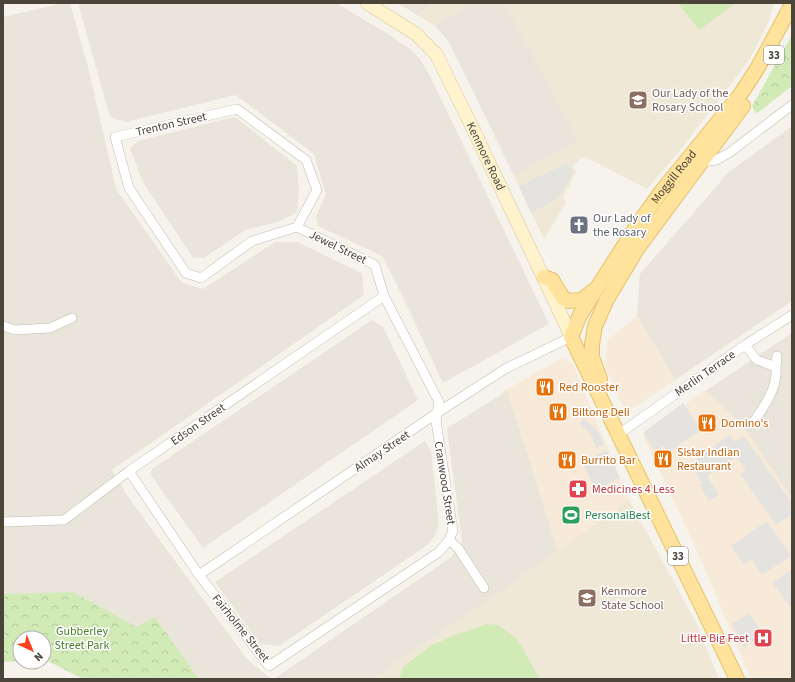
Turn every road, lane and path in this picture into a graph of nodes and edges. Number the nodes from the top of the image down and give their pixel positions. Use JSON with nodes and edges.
{"nodes":[{"id":1,"x":367,"y":3,"type":"edge"},
{"id":2,"x":792,"y":5,"type":"edge"},
{"id":3,"x":792,"y":105,"type":"edge"},
{"id":4,"x":699,"y":155,"type":"junction"},
{"id":5,"x":297,"y":228,"type":"junction"},
{"id":6,"x":544,"y":277,"type":"junction"},
{"id":7,"x":201,"y":278,"type":"joint"},
{"id":8,"x":596,"y":288,"type":"junction"},
{"id":9,"x":614,"y":288,"type":"junction"},
{"id":10,"x":384,"y":296,"type":"junction"},
{"id":11,"x":792,"y":315,"type":"edge"},
{"id":12,"x":72,"y":318,"type":"dead end"},
{"id":13,"x":3,"y":326,"type":"edge"},
{"id":14,"x":571,"y":337,"type":"junction"},
{"id":15,"x":745,"y":345,"type":"junction"},
{"id":16,"x":777,"y":356,"type":"dead end"},
{"id":17,"x":776,"y":367,"type":"junction"},
{"id":18,"x":600,"y":396,"type":"junction"},
{"id":19,"x":437,"y":413,"type":"junction"},
{"id":20,"x":752,"y":424,"type":"dead end"},
{"id":21,"x":619,"y":434,"type":"junction"},
{"id":22,"x":129,"y":471,"type":"junction"},
{"id":23,"x":3,"y":522,"type":"edge"},
{"id":24,"x":449,"y":540,"type":"junction"},
{"id":25,"x":199,"y":575,"type":"junction"},
{"id":26,"x":484,"y":588,"type":"dead end"},
{"id":27,"x":737,"y":679,"type":"edge"}],
"edges":[{"from":1,"to":6,"type":"street","name":"Kenmore Road"},
{"from":2,"to":4,"type":"main road","name":"Moggill Road","number":"33"},
{"from":3,"to":4,"type":"street"},
{"from":4,"to":8,"type":"main road","name":"Moggill Road","number":"33"},
{"from":4,"to":9,"type":"main road","name":"Moggill Road","number":"33"},
{"from":5,"to":7,"type":"street","name":"Jewel Street"},
{"from":5,"to":7,"type":"street","name":"Trenton Street"},
{"from":5,"to":10,"type":"street","name":"Jewel Street"},
{"from":6,"to":8,"type":"main road"},
{"from":6,"to":14,"type":"street","name":"Kenmore Road"},
{"from":8,"to":14,"type":"main road","name":"Moggill Road","number":"33"},
{"from":9,"to":14,"type":"main road"},
{"from":9,"to":18,"type":"main road","name":"Moggill Road","number":"33"},
{"from":10,"to":19,"type":"street","name":"Jewel Street"},
{"from":10,"to":22,"type":"street","name":"Edson Street"},
{"from":11,"to":15,"type":"street","name":"Merlin Terrace"},
{"from":12,"to":13,"type":"street"},
{"from":14,"to":18,"type":"main road","name":"Moggill Road","number":"33"},
{"from":14,"to":19,"type":"street","name":"Almay Street"},
{"from":15,"to":17,"type":"street"},
{"from":15,"to":21,"type":"street","name":"Merlin Terrace"},
{"from":16,"to":17,"type":"street"},
{"from":17,"to":20,"type":"street"},
{"from":18,"to":21,"type":"main road","name":"Moggill Road","number":"33"},
{"from":19,"to":24,"type":"street","name":"Cranwood Street"},
{"from":19,"to":25,"type":"street","name":"Almay Street"},
{"from":21,"to":27,"type":"main road","name":"Moggill Road","number":"33"},
{"from":22,"to":23,"type":"street","name":"Edson Street"},
{"from":22,"to":25,"type":"street","name":"Fairholme Street"},
{"from":24,"to":25,"type":"street","name":"Fairholme Street"},
{"from":24,"to":26,"type":"street","name":"Cranwood Street"}]}
